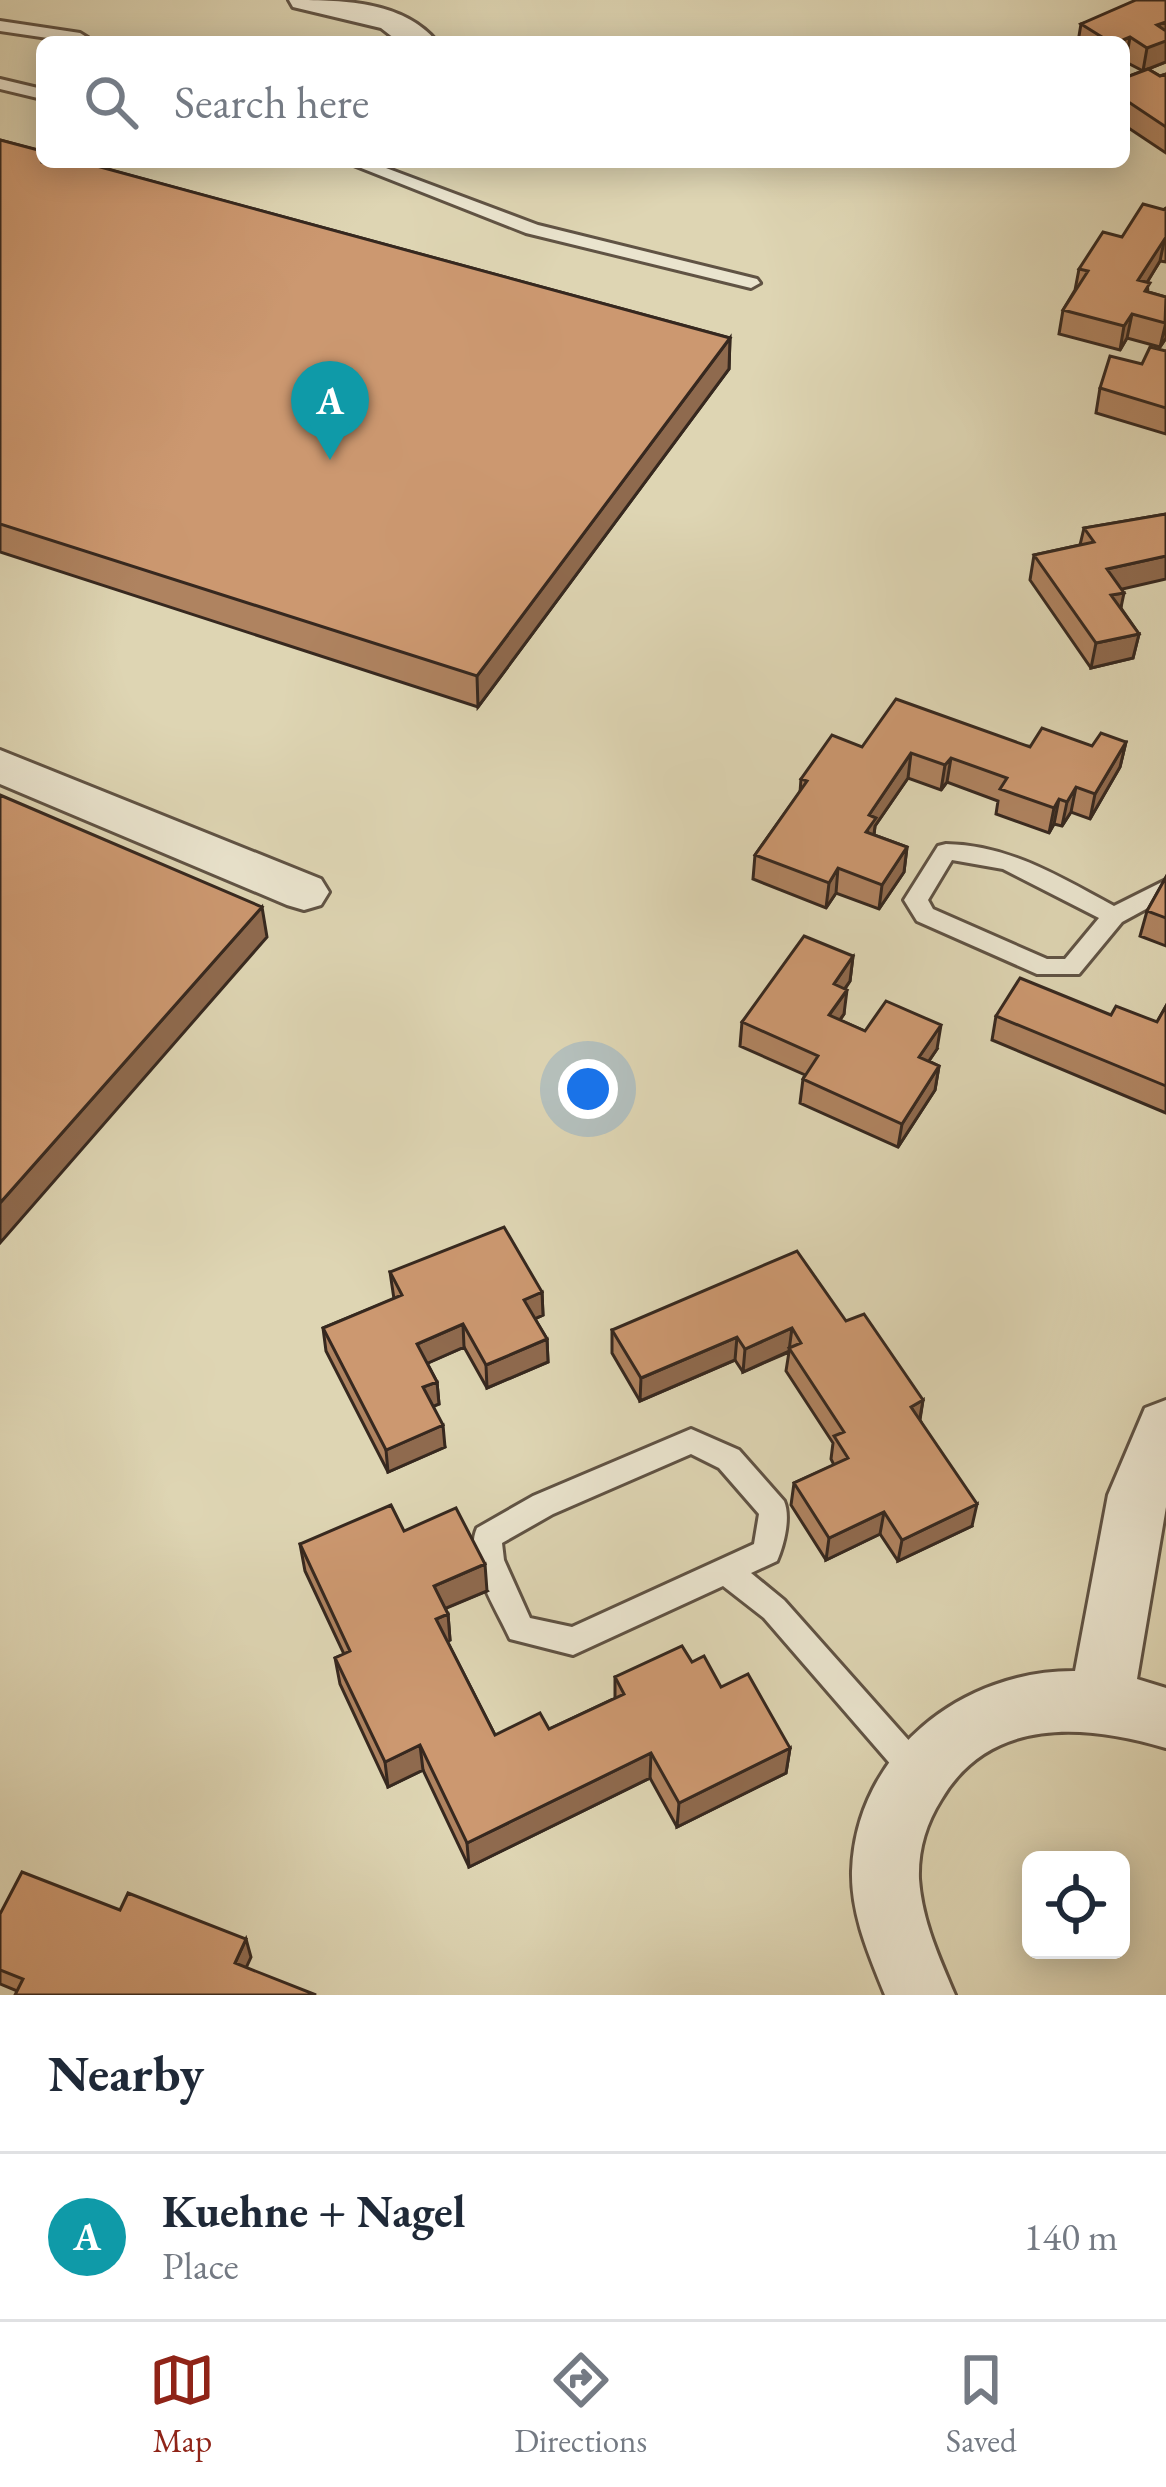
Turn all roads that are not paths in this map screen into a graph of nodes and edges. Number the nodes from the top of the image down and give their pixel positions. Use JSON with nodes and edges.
{"nodes":[{"id":1,"x":305,"y":0,"type":"edge"},
{"id":2,"x":0,"y":26,"type":"edge"},
{"id":3,"x":67,"y":36,"type":"edge"},
{"id":4,"x":412,"y":36,"type":"edge"},
{"id":5,"x":0,"y":84,"type":"edge"},
{"id":6,"x":36,"y":93,"type":"edge"},
{"id":7,"x":370,"y":168,"type":"edge"},
{"id":8,"x":751,"y":283,"type":"dead end"},
{"id":9,"x":0,"y":766,"type":"edge"},
{"id":10,"x":1166,"y":888,"type":"edge"},
{"id":11,"x":304,"y":892,"type":"dead end"},
{"id":12,"x":1114,"y":916,"type":"junction"},
{"id":13,"x":1166,"y":1426,"type":"edge"},
{"id":14,"x":729,"y":1573,"type":"junction"},
{"id":15,"x":1102,"y":1699,"type":"junction"},
{"id":16,"x":1166,"y":1718,"type":"edge"},
{"id":17,"x":917,"y":1772,"type":"junction"},
{"id":18,"x":920,"y":1995,"type":"edge"}],
"edges":[{"from":1,"to":4,"type":"street"},
{"from":2,"to":3,"type":"lane"},
{"from":5,"to":6,"type":"lane"},
{"from":7,"to":8,"type":"lane"},
{"from":9,"to":11,"type":"street"},
{"from":10,"to":12,"type":"lane"},
{"from":12,"to":12,"type":"lane"},
{"from":13,"to":15,"type":"street"},
{"from":14,"to":14,"type":"lane"},
{"from":14,"to":17,"type":"lane"},
{"from":15,"to":16,"type":"street"},
{"from":15,"to":17,"type":"street"},
{"from":17,"to":18,"type":"street"}]}
